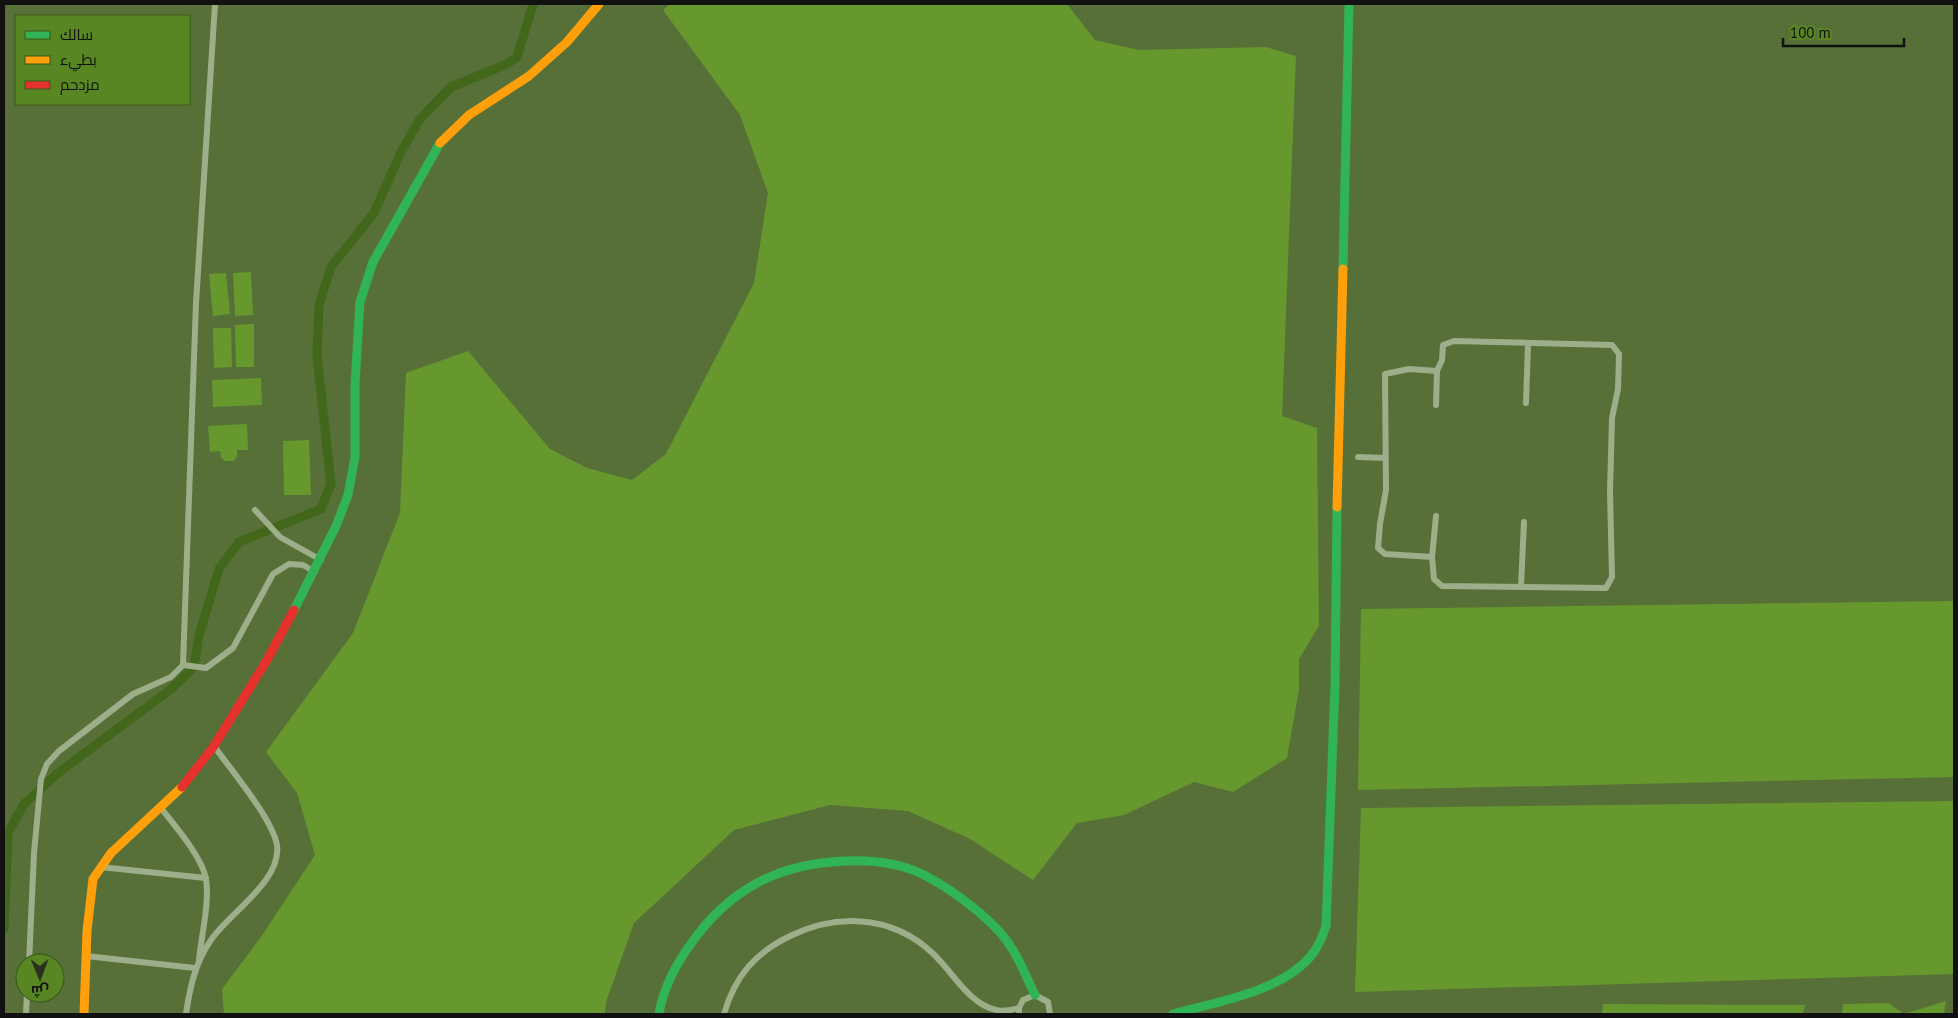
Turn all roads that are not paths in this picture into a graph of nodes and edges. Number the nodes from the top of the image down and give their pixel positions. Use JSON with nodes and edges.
{"nodes":[{"id":1,"x":215,"y":4,"type":"edge"},
{"id":2,"x":599,"y":4,"type":"edge"},
{"id":3,"x":1349,"y":4,"type":"edge"},
{"id":4,"x":1528,"y":344,"type":"junction"},
{"id":5,"x":1437,"y":370,"type":"junction"},
{"id":6,"x":1526,"y":403,"type":"dead end"},
{"id":7,"x":1436,"y":405,"type":"dead end"},
{"id":8,"x":1358,"y":458,"type":"dead end"},
{"id":9,"x":1385,"y":458,"type":"junction"},
{"id":10,"x":255,"y":510,"type":"dead end"},
{"id":11,"x":1436,"y":516,"type":"dead end"},
{"id":12,"x":1524,"y":522,"type":"dead end"},
{"id":13,"x":1432,"y":557,"type":"junction"},
{"id":14,"x":320,"y":560,"type":"junction"},
{"id":15,"x":315,"y":572,"type":"junction"},
{"id":16,"x":1521,"y":586,"type":"junction"},
{"id":17,"x":183,"y":665,"type":"junction"},
{"id":18,"x":214,"y":746,"type":"junction"},
{"id":19,"x":161,"y":808,"type":"junction"},
{"id":20,"x":100,"y":867,"type":"junction"},
{"id":21,"x":206,"y":878,"type":"junction"},
{"id":22,"x":30,"y":953,"type":"edge"},
{"id":23,"x":86,"y":956,"type":"junction"},
{"id":24,"x":197,"y":965,"type":"junction"},
{"id":25,"x":1035,"y":995,"type":"junction"},
{"id":26,"x":1019,"y":1011,"type":"edge"},
{"id":27,"x":84,"y":1014,"type":"edge"},
{"id":28,"x":186,"y":1014,"type":"edge"},
{"id":29,"x":659,"y":1014,"type":"edge"},
{"id":30,"x":724,"y":1014,"type":"edge"},
{"id":31,"x":1050,"y":1014,"type":"edge"},
{"id":32,"x":1173,"y":1014,"type":"edge"}],
"edges":[{"from":1,"to":17,"type":"street"},
{"from":2,"to":14,"type":"street"},
{"from":3,"to":32,"type":"street"},
{"from":4,"to":5,"type":"street"},
{"from":4,"to":6,"type":"street"},
{"from":4,"to":16,"type":"street"},
{"from":5,"to":7,"type":"street"},
{"from":5,"to":9,"type":"street"},
{"from":8,"to":9,"type":"street"},
{"from":9,"to":13,"type":"street"},
{"from":10,"to":14,"type":"street"},
{"from":11,"to":13,"type":"street"},
{"from":12,"to":16,"type":"street"},
{"from":13,"to":16,"type":"street"},
{"from":14,"to":15,"type":"street"},
{"from":15,"to":17,"type":"street"},
{"from":15,"to":18,"type":"street"},
{"from":17,"to":22,"type":"street"},
{"from":18,"to":19,"type":"street"},
{"from":18,"to":24,"type":"street"},
{"from":19,"to":20,"type":"street"},
{"from":19,"to":21,"type":"street"},
{"from":20,"to":21,"type":"street"},
{"from":20,"to":23,"type":"street"},
{"from":21,"to":24,"type":"street"},
{"from":23,"to":24,"type":"street"},
{"from":23,"to":27,"type":"street"},
{"from":24,"to":28,"type":"street"},
{"from":25,"to":26,"type":"street"},
{"from":25,"to":29,"type":"street"},
{"from":25,"to":31,"type":"street"},
{"from":26,"to":30,"type":"street"}]}
